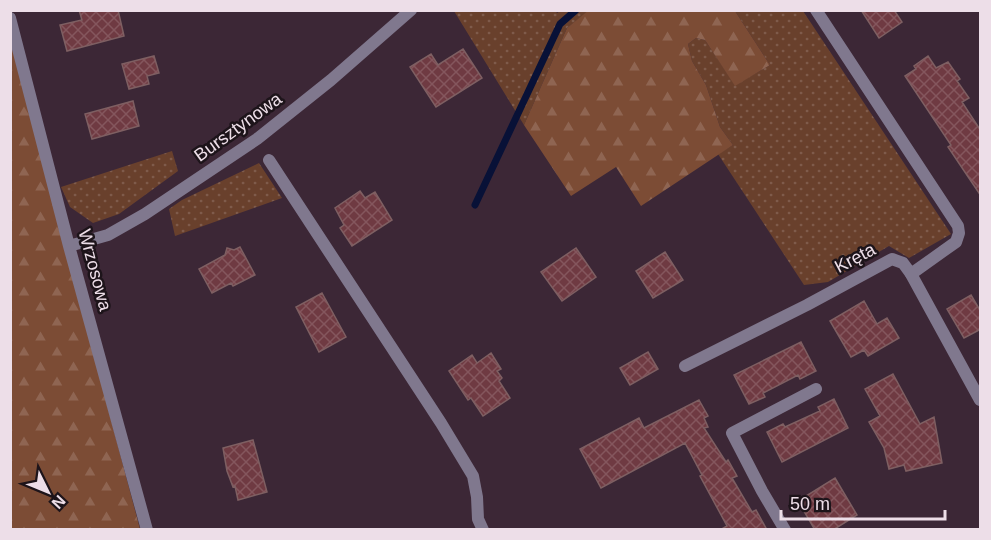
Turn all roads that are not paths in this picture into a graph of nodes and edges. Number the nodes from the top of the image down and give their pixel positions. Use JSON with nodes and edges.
{"nodes":[{"id":1,"x":411,"y":10,"type":"edge"},
{"id":2,"x":816,"y":10,"type":"edge"},
{"id":3,"x":10,"y":18,"type":"edge"},
{"id":4,"x":269,"y":160,"type":"dead end"},
{"id":5,"x":69,"y":246,"type":"junction"},
{"id":6,"x":911,"y":274,"type":"junction"},
{"id":7,"x":685,"y":366,"type":"dead end"},
{"id":8,"x":816,"y":389,"type":"dead end"},
{"id":9,"x":981,"y":400,"type":"edge"},
{"id":10,"x":147,"y":530,"type":"edge"},
{"id":11,"x":483,"y":530,"type":"edge"},
{"id":12,"x":785,"y":530,"type":"edge"}],
"edges":[{"from":1,"to":5,"type":"street","name":"Bursztynowa"},
{"from":2,"to":6,"type":"street"},
{"from":3,"to":5,"type":"street","name":"Wrzosowa"},
{"from":4,"to":11,"type":"street"},
{"from":5,"to":10,"type":"street","name":"Wrzosowa"},
{"from":6,"to":7,"type":"street","name":"Kręta"},
{"from":6,"to":9,"type":"street"},
{"from":8,"to":12,"type":"street"}]}
